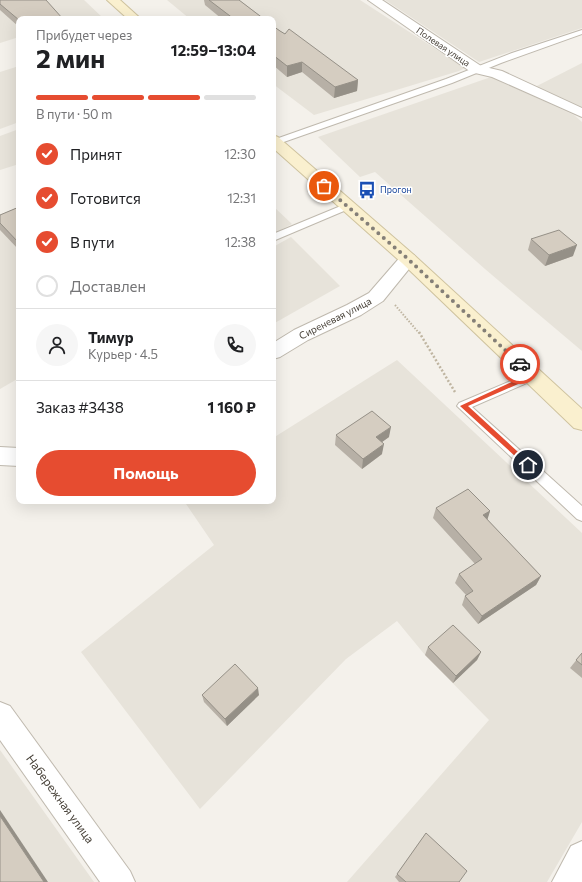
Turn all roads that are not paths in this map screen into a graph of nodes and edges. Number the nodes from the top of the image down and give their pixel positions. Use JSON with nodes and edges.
{"nodes":[{"id":1,"x":112,"y":0,"type":"edge"},
{"id":2,"x":374,"y":0,"type":"edge"},
{"id":3,"x":131,"y":16,"type":"edge"},
{"id":4,"x":582,"y":32,"type":"edge"},
{"id":5,"x":476,"y":69,"type":"junction"},
{"id":6,"x":582,"y":113,"type":"edge"},
{"id":7,"x":276,"y":140,"type":"edge"},
{"id":8,"x":276,"y":143,"type":"edge"},
{"id":9,"x":348,"y":206,"type":"junction"},
{"id":10,"x":276,"y":237,"type":"edge"},
{"id":11,"x":408,"y":259,"type":"junction"},
{"id":12,"x":276,"y":350,"type":"edge"},
{"id":13,"x":532,"y":376,"type":"junction"},
{"id":14,"x":582,"y":422,"type":"edge"},
{"id":15,"x":0,"y":456,"type":"edge"},
{"id":16,"x":16,"y":457,"type":"edge"},
{"id":17,"x":582,"y":515,"type":"edge"},
{"id":18,"x":0,"y":716,"type":"edge"},
{"id":19,"x":582,"y":857,"type":"edge"},
{"id":20,"x":119,"y":882,"type":"edge"},
{"id":21,"x":568,"y":882,"type":"edge"}],
"edges":[{"from":1,"to":3,"type":"main road"},
{"from":2,"to":5,"type":"street","name":"Полевая улица"},
{"from":4,"to":5,"type":"lane"},
{"from":5,"to":6,"type":"street","name":"Полевая улица"},
{"from":5,"to":7,"type":"lane"},
{"from":8,"to":9,"type":"main road"},
{"from":9,"to":10,"type":"lane"},
{"from":9,"to":11,"type":"main road"},
{"from":11,"to":12,"type":"street","name":"Сиреневая улица"},
{"from":11,"to":13,"type":"main road"},
{"from":13,"to":14,"type":"main road"},
{"from":13,"to":17,"type":"lane"},
{"from":15,"to":16,"type":"street"},
{"from":18,"to":20,"type":"street","name":"Набережная улица"},
{"from":19,"to":21,"type":"street"}]}
